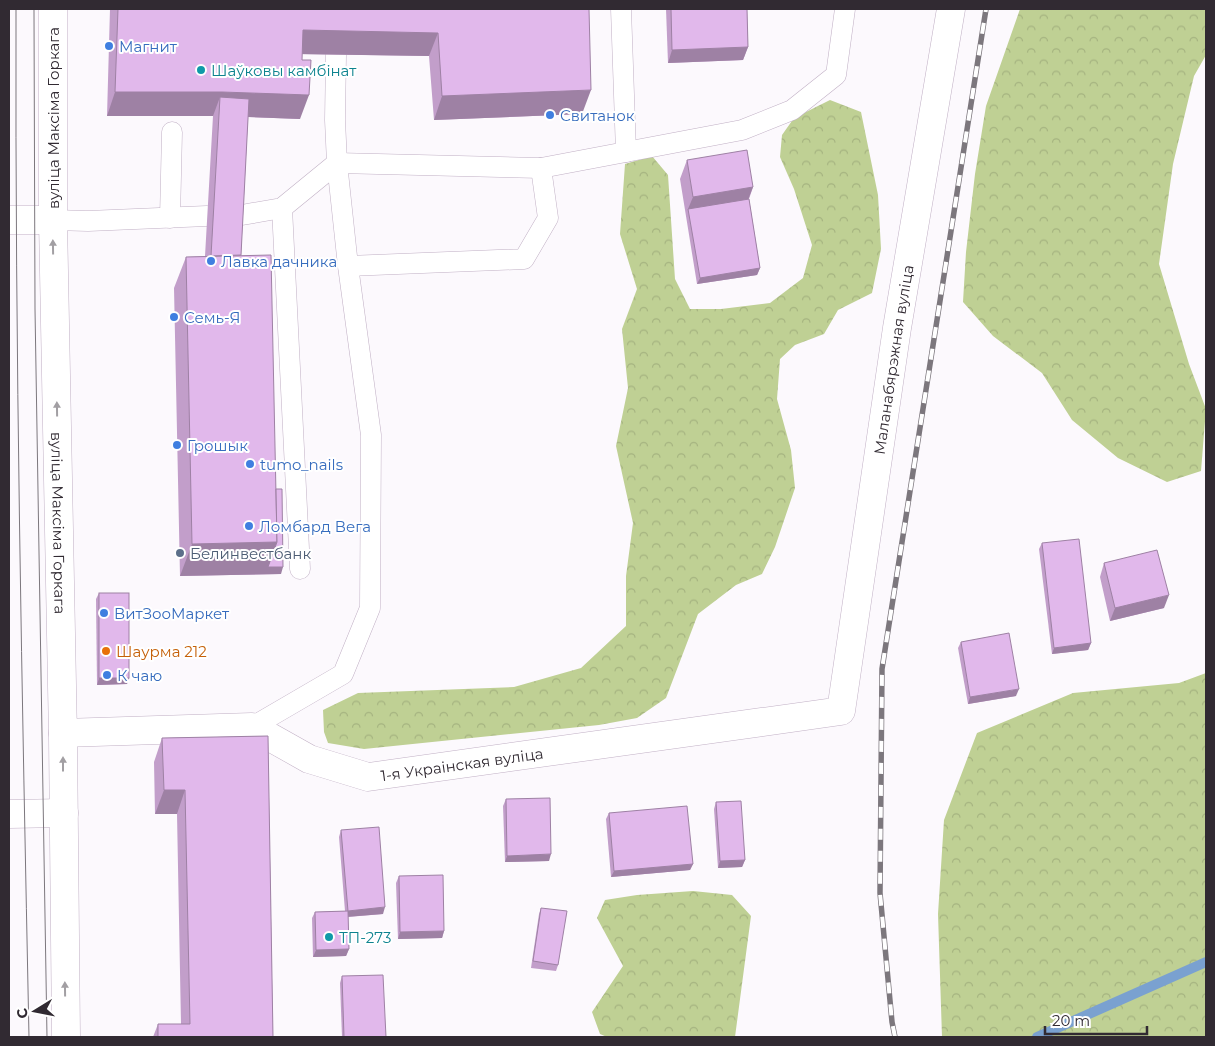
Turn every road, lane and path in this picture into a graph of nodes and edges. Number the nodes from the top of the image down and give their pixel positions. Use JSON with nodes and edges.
{"nodes":[{"id":1,"x":53,"y":9,"type":"edge"},
{"id":2,"x":621,"y":9,"type":"edge"},
{"id":3,"x":844,"y":9,"type":"edge"},
{"id":4,"x":950,"y":9,"type":"edge"},
{"id":5,"x":336,"y":55,"type":"edge"},
{"id":6,"x":172,"y":132,"type":"dead end"},
{"id":7,"x":626,"y":152,"type":"junction"},
{"id":8,"x":337,"y":163,"type":"junction"},
{"id":9,"x":541,"y":168,"type":"junction"},
{"id":10,"x":282,"y":208,"type":"junction"},
{"id":11,"x":208,"y":216,"type":"dead end"},
{"id":12,"x":236,"y":216,"type":"edge"},
{"id":13,"x":170,"y":218,"type":"junction"},
{"id":14,"x":9,"y":220,"type":"edge"},
{"id":15,"x":53,"y":220,"type":"junction"},
{"id":16,"x":348,"y":266,"type":"junction"},
{"id":17,"x":300,"y":569,"type":"dead end"},
{"id":18,"x":841,"y":711,"type":"joint"},
{"id":19,"x":252,"y":726,"type":"junction"},
{"id":20,"x":63,"y":733,"type":"junction"},
{"id":21,"x":64,"y":813,"type":"junction"},
{"id":22,"x":9,"y":814,"type":"edge"},
{"id":23,"x":66,"y":1037,"type":"edge"}],
"edges":[{"from":1,"to":15,"type":"street","name":"вуліца Максіма Горкага"},
{"from":2,"to":7,"type":"lane"},
{"from":3,"to":7,"type":"lane"},
{"from":4,"to":18,"type":"street","name":"Маланабярэжная вуліца"},
{"from":5,"to":8,"type":"lane"},
{"from":6,"to":13,"type":"lane"},
{"from":7,"to":9,"type":"lane"},
{"from":8,"to":9,"type":"lane"},
{"from":8,"to":10,"type":"lane"},
{"from":8,"to":16,"type":"lane"},
{"from":9,"to":16,"type":"lane"},
{"from":10,"to":12,"type":"lane"},
{"from":10,"to":17,"type":"lane"},
{"from":11,"to":13,"type":"lane"},
{"from":13,"to":15,"type":"lane"},
{"from":14,"to":15,"type":"street"},
{"from":20,"to":15,"type":"street","name":"вуліца Максіма Горкага","one_way":true},
{"from":16,"to":19,"type":"lane"},
{"from":18,"to":19,"type":"street","name":"1-я Украінская вуліца"},
{"from":19,"to":20,"type":"street"},
{"from":21,"to":20,"type":"street","name":"вуліца Максіма Горкага","one_way":true},
{"from":21,"to":22,"type":"street"},
{"from":23,"to":21,"type":"street","name":"вуліца Максіма Горкага","one_way":true}]}
